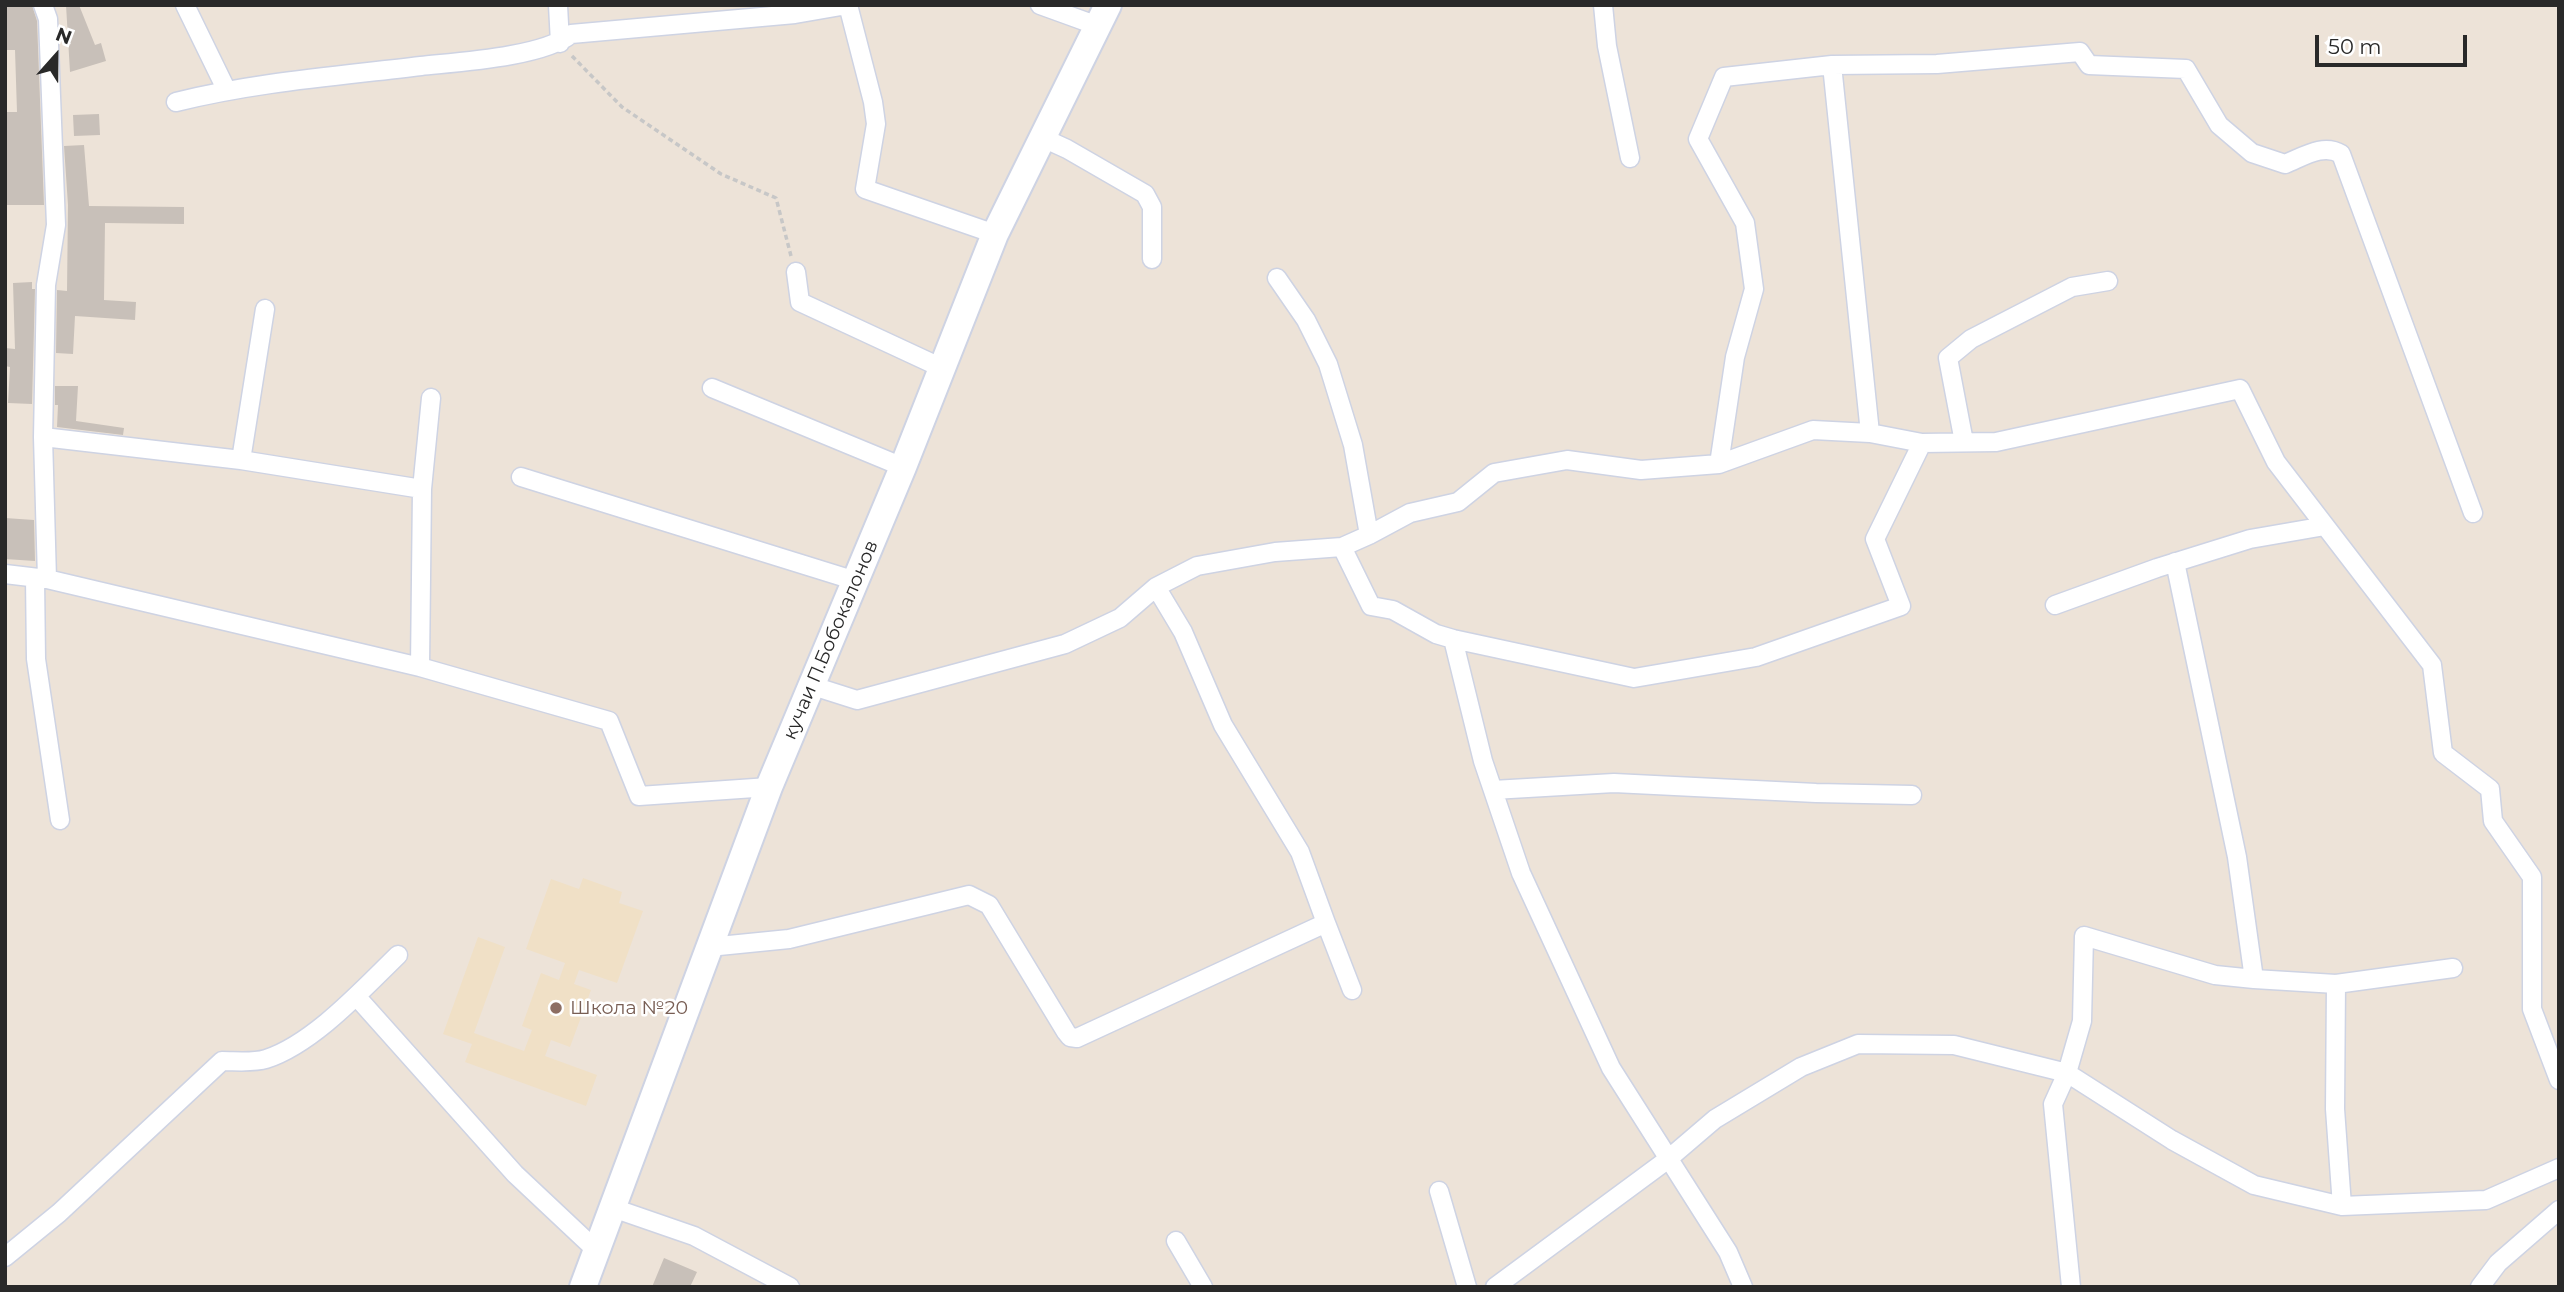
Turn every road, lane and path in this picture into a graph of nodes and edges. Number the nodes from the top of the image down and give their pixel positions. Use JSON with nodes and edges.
{"nodes":[{"id":1,"x":43,"y":5,"type":"edge"},
{"id":2,"x":185,"y":5,"type":"edge"},
{"id":3,"x":558,"y":5,"type":"edge"},
{"id":4,"x":847,"y":5,"type":"edge"},
{"id":5,"x":1040,"y":5,"type":"edge"},
{"id":6,"x":1603,"y":5,"type":"edge"},
{"id":7,"x":1103,"y":16,"type":"edge"},
{"id":8,"x":560,"y":43,"type":"junction"},
{"id":9,"x":1832,"y":65,"type":"junction"},
{"id":10,"x":226,"y":89,"type":"junction"},
{"id":11,"x":176,"y":102,"type":"dead end"},
{"id":12,"x":1043,"y":138,"type":"junction"},
{"id":13,"x":1630,"y":158,"type":"dead end"},
{"id":14,"x":995,"y":234,"type":"junction"},
{"id":15,"x":1152,"y":260,"type":"dead end"},
{"id":16,"x":796,"y":272,"type":"joint"},
{"id":17,"x":1277,"y":278,"type":"dead end"},
{"id":18,"x":2108,"y":281,"type":"dead end"},
{"id":19,"x":265,"y":309,"type":"dead end"},
{"id":20,"x":942,"y":368,"type":"junction"},
{"id":21,"x":712,"y":388,"type":"dead end"},
{"id":22,"x":431,"y":398,"type":"dead end"},
{"id":23,"x":1870,"y":433,"type":"junction"},
{"id":24,"x":43,"y":437,"type":"junction"},
{"id":25,"x":1964,"y":442,"type":"junction"},
{"id":26,"x":1922,"y":443,"type":"junction"},
{"id":27,"x":241,"y":460,"type":"junction"},
{"id":28,"x":1719,"y":464,"type":"junction"},
{"id":29,"x":903,"y":467,"type":"junction"},
{"id":30,"x":521,"y":477,"type":"dead end"},
{"id":31,"x":422,"y":489,"type":"junction"},
{"id":32,"x":2473,"y":513,"type":"dead end"},
{"id":33,"x":2325,"y":526,"type":"junction"},
{"id":34,"x":1370,"y":536,"type":"junction"},
{"id":35,"x":1342,"y":547,"type":"junction"},
{"id":36,"x":2175,"y":562,"type":"junction"},
{"id":37,"x":5,"y":574,"type":"edge"},
{"id":38,"x":41,"y":579,"type":"junction"},
{"id":39,"x":856,"y":581,"type":"junction"},
{"id":40,"x":1156,"y":587,"type":"junction"},
{"id":41,"x":2055,"y":605,"type":"dead end"},
{"id":42,"x":1453,"y":639,"type":"junction"},
{"id":43,"x":420,"y":667,"type":"junction"},
{"id":44,"x":813,"y":686,"type":"junction"},
{"id":45,"x":768,"y":787,"type":"junction"},
{"id":46,"x":1493,"y":790,"type":"junction"},
{"id":47,"x":1912,"y":794,"type":"dead end"},
{"id":48,"x":61,"y":820,"type":"dead end"},
{"id":49,"x":1326,"y":923,"type":"junction"},
{"id":50,"x":709,"y":947,"type":"junction"},
{"id":51,"x":398,"y":955,"type":"dead end"},
{"id":52,"x":2453,"y":968,"type":"dead end"},
{"id":53,"x":2254,"y":979,"type":"junction"},
{"id":54,"x":2336,"y":984,"type":"junction"},
{"id":55,"x":1352,"y":990,"type":"dead end"},
{"id":56,"x":356,"y":996,"type":"junction"},
{"id":57,"x":2067,"y":1073,"type":"junction"},
{"id":58,"x":2559,"y":1080,"type":"edge"},
{"id":59,"x":1667,"y":1160,"type":"junction"},
{"id":60,"x":2559,"y":1168,"type":"edge"},
{"id":61,"x":1439,"y":1191,"type":"dead end"},
{"id":62,"x":2342,"y":1206,"type":"junction"},
{"id":63,"x":613,"y":1208,"type":"junction"},
{"id":64,"x":2559,"y":1210,"type":"edge"},
{"id":65,"x":1176,"y":1241,"type":"dead end"},
{"id":66,"x":597,"y":1251,"type":"junction"},
{"id":67,"x":5,"y":1257,"type":"edge"},
{"id":68,"x":583,"y":1287,"type":"edge"},
{"id":69,"x":790,"y":1287,"type":"edge"},
{"id":70,"x":1203,"y":1287,"type":"edge"},
{"id":71,"x":1467,"y":1287,"type":"edge"},
{"id":72,"x":1495,"y":1287,"type":"edge"},
{"id":73,"x":1742,"y":1287,"type":"edge"},
{"id":74,"x":2071,"y":1287,"type":"edge"},
{"id":75,"x":2480,"y":1287,"type":"edge"}],
"edges":[{"from":1,"to":24,"type":"street"},
{"from":2,"to":10,"type":"street"},
{"from":3,"to":8,"type":"street"},
{"from":4,"to":8,"type":"street"},
{"from":4,"to":14,"type":"street"},
{"from":5,"to":7,"type":"street"},
{"from":6,"to":13,"type":"street"},
{"from":7,"to":12,"type":"main road","name":"кучаи П.Бобокалонов"},
{"from":8,"to":10,"type":"street"},
{"from":8,"to":16,"type":"path"},
{"from":9,"to":23,"type":"street"},
{"from":9,"to":28,"type":"street"},
{"from":9,"to":32,"type":"street"},
{"from":10,"to":11,"type":"street"},
{"from":12,"to":14,"type":"main road","name":"кучаи П.Бобокалонов"},
{"from":12,"to":15,"type":"street"},
{"from":14,"to":20,"type":"main road","name":"кучаи П.Бобокалонов"},
{"from":16,"to":20,"type":"street"},
{"from":17,"to":34,"type":"street"},
{"from":18,"to":25,"type":"street"},
{"from":19,"to":27,"type":"street"},
{"from":20,"to":29,"type":"main road","name":"кучаи П.Бобокалонов"},
{"from":21,"to":29,"type":"street"},
{"from":22,"to":31,"type":"street"},
{"from":23,"to":26,"type":"street"},
{"from":23,"to":28,"type":"street"},
{"from":24,"to":27,"type":"street"},
{"from":24,"to":38,"type":"street"},
{"from":25,"to":26,"type":"street"},
{"from":25,"to":33,"type":"street"},
{"from":26,"to":42,"type":"street"},
{"from":27,"to":31,"type":"street"},
{"from":28,"to":34,"type":"street"},
{"from":29,"to":39,"type":"main road","name":"кучаи П.Бобокалонов"},
{"from":30,"to":39,"type":"street"},
{"from":31,"to":43,"type":"street"},
{"from":33,"to":36,"type":"street"},
{"from":33,"to":58,"type":"street"},
{"from":34,"to":35,"type":"street"},
{"from":35,"to":40,"type":"street"},
{"from":35,"to":42,"type":"street"},
{"from":36,"to":41,"type":"street"},
{"from":36,"to":53,"type":"street"},
{"from":37,"to":38,"type":"street"},
{"from":38,"to":43,"type":"street"},
{"from":38,"to":48,"type":"street"},
{"from":39,"to":44,"type":"main road","name":"кучаи П.Бобокалонов"},
{"from":40,"to":44,"type":"street"},
{"from":40,"to":49,"type":"street"},
{"from":42,"to":46,"type":"street"},
{"from":43,"to":45,"type":"street"},
{"from":44,"to":45,"type":"main road","name":"кучаи П.Бобокалонов"},
{"from":45,"to":50,"type":"main road","name":"кучаи П.Бобокалонов"},
{"from":46,"to":47,"type":"street"},
{"from":46,"to":59,"type":"street"},
{"from":49,"to":50,"type":"street"},
{"from":49,"to":55,"type":"street"},
{"from":50,"to":63,"type":"main road","name":"кучаи П.Бобокалонов"},
{"from":51,"to":56,"type":"street"},
{"from":52,"to":54,"type":"street"},
{"from":53,"to":54,"type":"street"},
{"from":53,"to":57,"type":"street"},
{"from":54,"to":62,"type":"street"},
{"from":56,"to":66,"type":"street"},
{"from":56,"to":67,"type":"street"},
{"from":57,"to":59,"type":"street"},
{"from":57,"to":62,"type":"street"},
{"from":57,"to":74,"type":"street"},
{"from":59,"to":72,"type":"street"},
{"from":59,"to":73,"type":"street"},
{"from":60,"to":62,"type":"street"},
{"from":61,"to":71,"type":"street"},
{"from":63,"to":66,"type":"main road","name":"кучаи П.Бобокалонов"},
{"from":63,"to":69,"type":"street"},
{"from":64,"to":75,"type":"street"},
{"from":65,"to":70,"type":"street"},
{"from":66,"to":68,"type":"main road","name":"кучаи П.Бобокалонов"}]}
